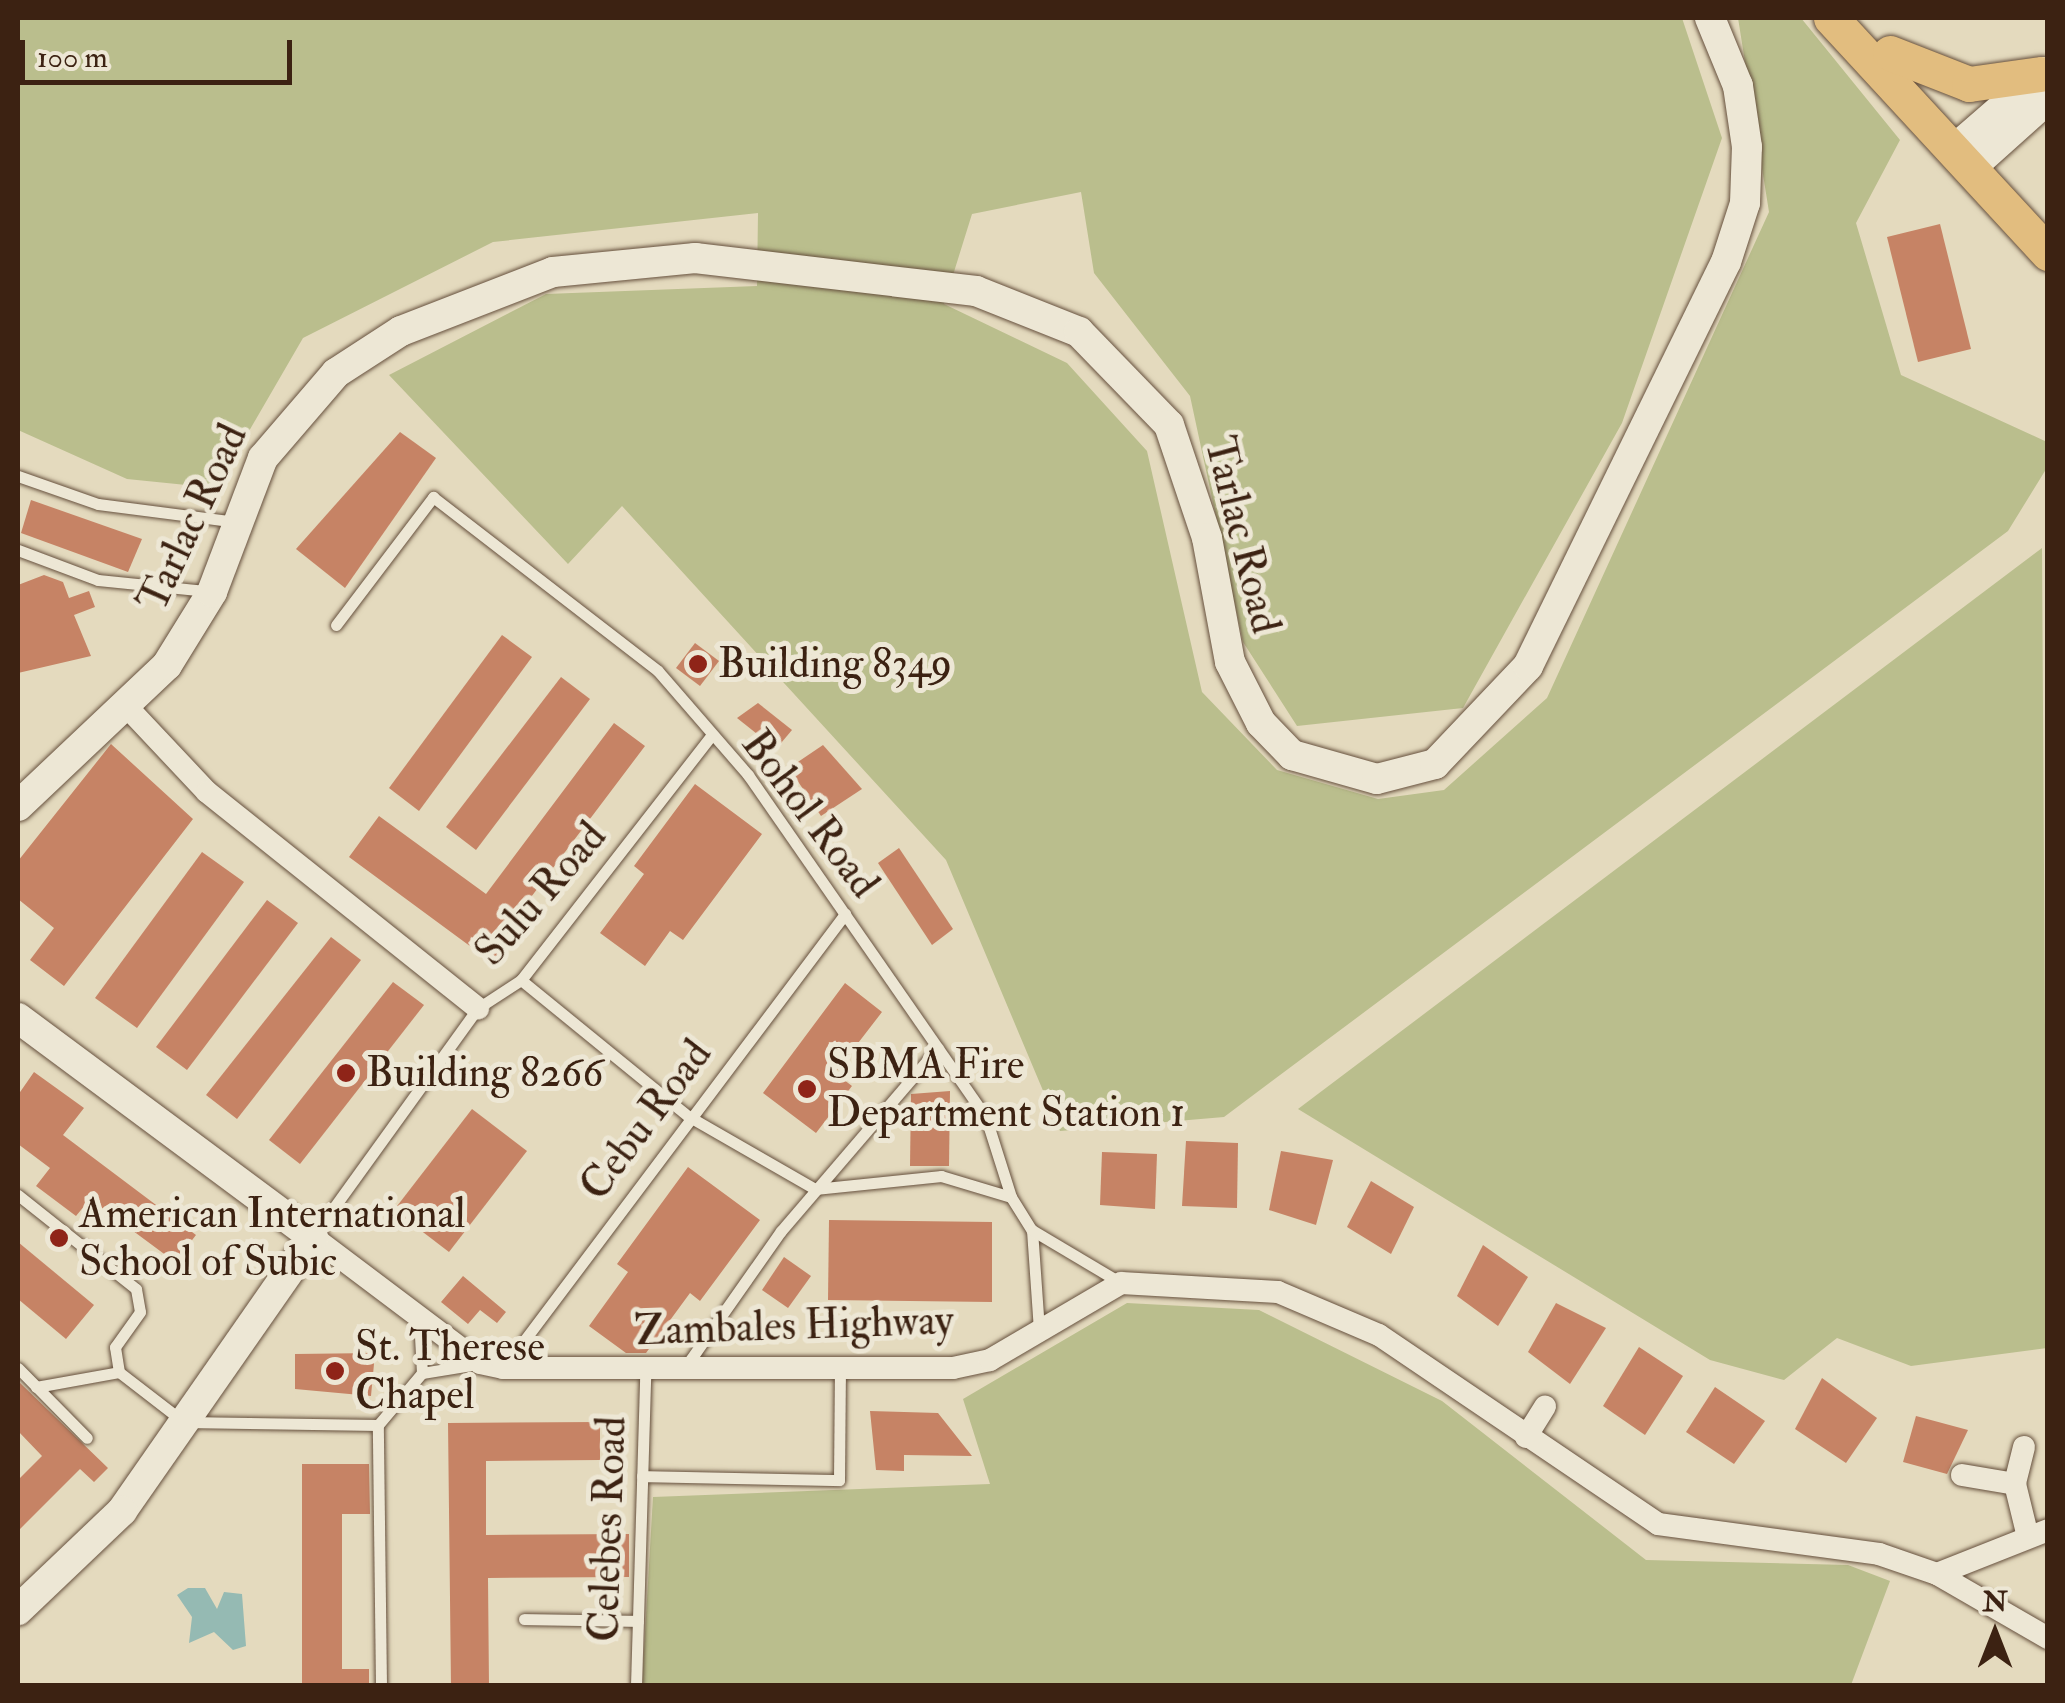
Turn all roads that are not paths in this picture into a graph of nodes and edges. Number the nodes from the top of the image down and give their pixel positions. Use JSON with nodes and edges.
{"nodes":[{"id":1,"x":1710,"y":18,"type":"edge"},
{"id":2,"x":1831,"y":18,"type":"edge"},
{"id":3,"x":1859,"y":18,"type":"edge"},
{"id":4,"x":1890,"y":52,"type":"junction"},
{"id":5,"x":2045,"y":80,"type":"edge"},
{"id":6,"x":1969,"y":153,"type":"junction"},
{"id":7,"x":2048,"y":227,"type":"edge"},
{"id":8,"x":2048,"y":253,"type":"edge"},
{"id":9,"x":18,"y":476,"type":"edge"},
{"id":10,"x":236,"y":522,"type":"junction"},
{"id":11,"x":19,"y":552,"type":"edge"},
{"id":12,"x":212,"y":592,"type":"junction"},
{"id":13,"x":336,"y":625,"type":"dead end"},
{"id":14,"x":128,"y":708,"type":"junction"},
{"id":15,"x":711,"y":736,"type":"junction"},
{"id":16,"x":18,"y":806,"type":"edge"},
{"id":17,"x":845,"y":914,"type":"junction"},
{"id":18,"x":521,"y":980,"type":"junction"},
{"id":19,"x":478,"y":1008,"type":"junction"},
{"id":20,"x":18,"y":1018,"type":"edge"},
{"id":21,"x":938,"y":1048,"type":"junction"},
{"id":22,"x":688,"y":1116,"type":"junction"},
{"id":23,"x":816,"y":1189,"type":"junction"},
{"id":24,"x":18,"y":1196,"type":"edge"},
{"id":25,"x":1011,"y":1197,"type":"junction"},
{"id":26,"x":1032,"y":1230,"type":"junction"},
{"id":27,"x":313,"y":1237,"type":"junction"},
{"id":28,"x":1121,"y":1283,"type":"junction"},
{"id":29,"x":420,"y":1317,"type":"junction"},
{"id":30,"x":1038,"y":1331,"type":"junction"},
{"id":31,"x":492,"y":1366,"type":"junction"},
{"id":32,"x":18,"y":1368,"type":"edge"},
{"id":33,"x":840,"y":1371,"type":"junction"},
{"id":34,"x":119,"y":1372,"type":"junction"},
{"id":35,"x":422,"y":1373,"type":"junction"},
{"id":36,"x":645,"y":1374,"type":"junction"},
{"id":37,"x":681,"y":1374,"type":"junction"},
{"id":38,"x":36,"y":1387,"type":"junction"},
{"id":39,"x":1545,"y":1407,"type":"dead end"},
{"id":40,"x":184,"y":1422,"type":"junction"},
{"id":41,"x":378,"y":1425,"type":"junction"},
{"id":42,"x":1526,"y":1437,"type":"junction"},
{"id":43,"x":87,"y":1438,"type":"dead end"},
{"id":44,"x":2024,"y":1447,"type":"dead end"},
{"id":45,"x":642,"y":1476,"type":"junction"},
{"id":46,"x":1962,"y":1476,"type":"dead end"},
{"id":47,"x":2015,"y":1484,"type":"junction"},
{"id":48,"x":2038,"y":1531,"type":"edge"},
{"id":49,"x":1936,"y":1574,"type":"junction"},
{"id":50,"x":18,"y":1610,"type":"edge"},
{"id":51,"x":524,"y":1619,"type":"dead end"},
{"id":52,"x":638,"y":1621,"type":"junction"},
{"id":53,"x":2048,"y":1638,"type":"edge"},
{"id":54,"x":381,"y":1686,"type":"edge"},
{"id":55,"x":636,"y":1686,"type":"edge"}],
"edges":[{"from":1,"to":10,"type":"main road","name":"Tarlac Road"},
{"from":2,"to":6,"type":"main road"},
{"from":3,"to":4,"type":"main road"},
{"from":4,"to":5,"type":"main road"},
{"from":4,"to":6,"type":"main road"},
{"from":5,"to":6,"type":"street"},
{"from":6,"to":7,"type":"main road"},
{"from":6,"to":8,"type":"main road"},
{"from":9,"to":10,"type":"lane"},
{"from":10,"to":12,"type":"main road","name":"Tarlac Road"},
{"from":11,"to":12,"type":"lane"},
{"from":12,"to":14,"type":"main road","name":"Tarlac Road"},
{"from":13,"to":15,"type":"lane","name":"Bohol Road"},
{"from":14,"to":16,"type":"main road","name":"Tarlac Road"},
{"from":14,"to":19,"type":"street"},
{"from":15,"to":17,"type":"lane","name":"Bohol Road"},
{"from":15,"to":18,"type":"lane","name":"Sulu Road"},
{"from":17,"to":21,"type":"lane","name":"Bohol Road"},
{"from":17,"to":22,"type":"lane","name":"Cebu Road"},
{"from":18,"to":19,"type":"lane","name":"Sulu Road"},
{"from":18,"to":22,"type":"lane"},
{"from":19,"to":27,"type":"lane","name":"Sulu Road"},
{"from":20,"to":27,"type":"main road"},
{"from":21,"to":23,"type":"lane"},
{"from":21,"to":25,"type":"lane","name":"Bohol Road"},
{"from":22,"to":23,"type":"lane"},
{"from":22,"to":31,"type":"lane","name":"Cebu Road"},
{"from":23,"to":25,"type":"lane"},
{"from":23,"to":37,"type":"lane"},
{"from":24,"to":34,"type":"lane"},
{"from":25,"to":26,"type":"lane","name":"Bohol Road"},
{"from":26,"to":28,"type":"lane","name":"Bohol Road"},
{"from":26,"to":30,"type":"lane","name":"Bohol Road"},
{"from":27,"to":29,"type":"street"},
{"from":27,"to":40,"type":"main road"},
{"from":28,"to":30,"type":"street","name":"Zambales Highway"},
{"from":28,"to":42,"type":"street"},
{"from":29,"to":31,"type":"street"},
{"from":29,"to":35,"type":"lane"},
{"from":30,"to":33,"type":"street","name":"Zambales Highway"},
{"from":31,"to":35,"type":"lane"},
{"from":31,"to":36,"type":"street","name":"Zambales Highway"},
{"from":32,"to":38,"type":"lane"},
{"from":33,"to":37,"type":"street","name":"Zambales Highway"},
{"from":33,"to":45,"type":"lane"},
{"from":34,"to":38,"type":"lane"},
{"from":34,"to":40,"type":"lane"},
{"from":35,"to":41,"type":"lane"},
{"from":36,"to":37,"type":"street","name":"Zambales Highway"},
{"from":36,"to":45,"type":"lane","name":"Celebes Road"},
{"from":38,"to":43,"type":"lane"},
{"from":39,"to":42,"type":"street"},
{"from":40,"to":41,"type":"lane"},
{"from":40,"to":50,"type":"main road"},
{"from":41,"to":54,"type":"lane"},
{"from":42,"to":49,"type":"street"},
{"from":44,"to":47,"type":"street"},
{"from":45,"to":52,"type":"lane","name":"Celebes Road"},
{"from":46,"to":47,"type":"street"},
{"from":47,"to":48,"type":"street"},
{"from":48,"to":49,"type":"street"},
{"from":49,"to":53,"type":"street"},
{"from":51,"to":52,"type":"lane"},
{"from":52,"to":55,"type":"lane","name":"Celebes Road"}]}
